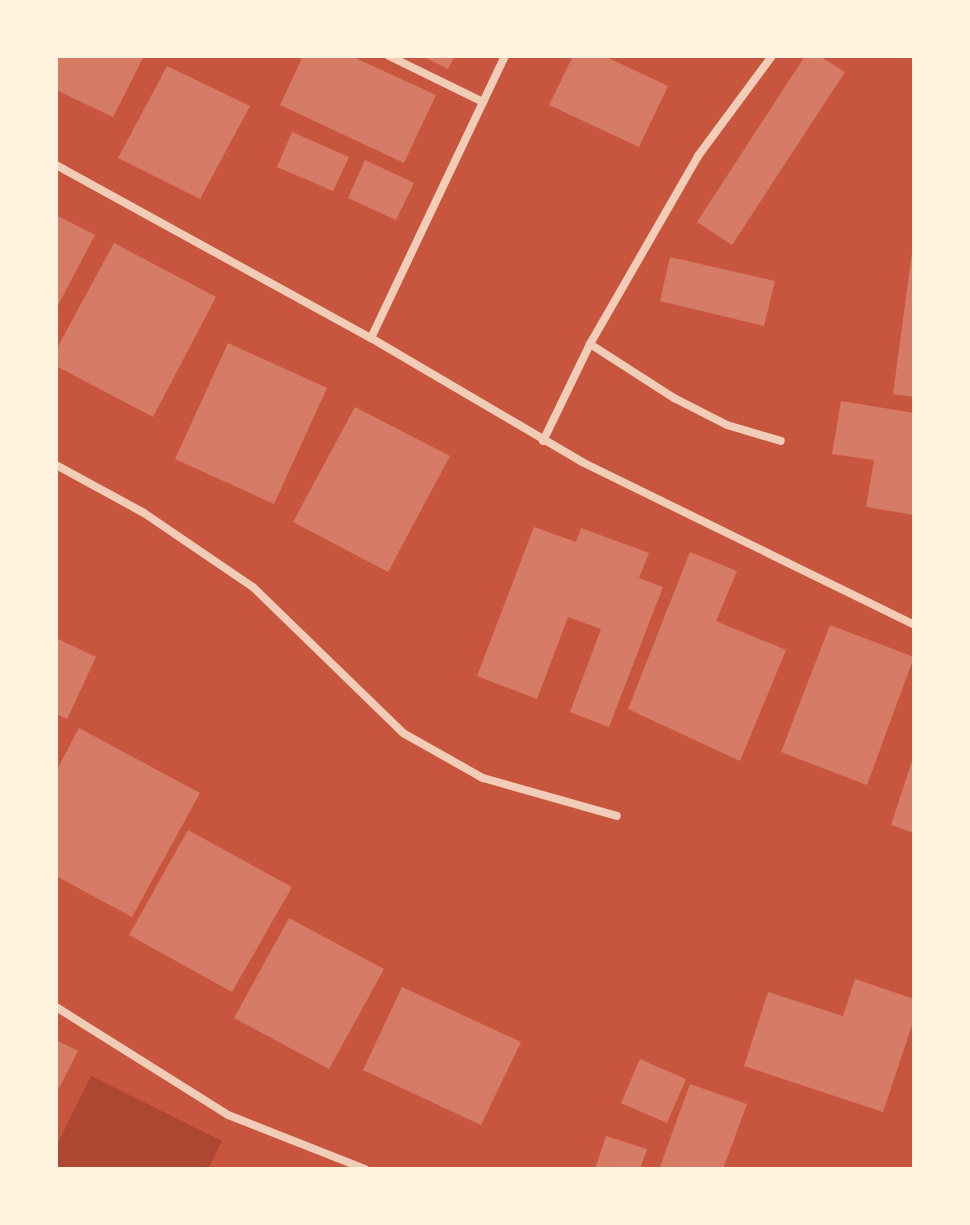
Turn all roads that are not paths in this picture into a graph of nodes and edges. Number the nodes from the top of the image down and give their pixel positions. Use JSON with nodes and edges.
{"nodes":[{"id":1,"x":389,"y":56,"type":"edge"},
{"id":2,"x":505,"y":56,"type":"edge"},
{"id":3,"x":772,"y":56,"type":"edge"},
{"id":4,"x":483,"y":102,"type":"junction"},
{"id":5,"x":56,"y":165,"type":"edge"},
{"id":6,"x":371,"y":338,"type":"junction"},
{"id":7,"x":590,"y":344,"type":"junction"},
{"id":8,"x":543,"y":441,"type":"junction"},
{"id":9,"x":781,"y":441,"type":"dead end"},
{"id":10,"x":56,"y":465,"type":"edge"},
{"id":11,"x":914,"y":625,"type":"edge"},
{"id":12,"x":617,"y":816,"type":"dead end"},
{"id":13,"x":56,"y":1007,"type":"edge"},
{"id":14,"x":365,"y":1169,"type":"edge"}],
"edges":[{"from":1,"to":4,"type":"street"},
{"from":2,"to":4,"type":"street"},
{"from":3,"to":7,"type":"street"},
{"from":4,"to":6,"type":"street"},
{"from":5,"to":6,"type":"street"},
{"from":6,"to":8,"type":"street"},
{"from":7,"to":8,"type":"street"},
{"from":7,"to":9,"type":"street"},
{"from":8,"to":11,"type":"street"},
{"from":10,"to":12,"type":"street"},
{"from":13,"to":14,"type":"street"}]}
